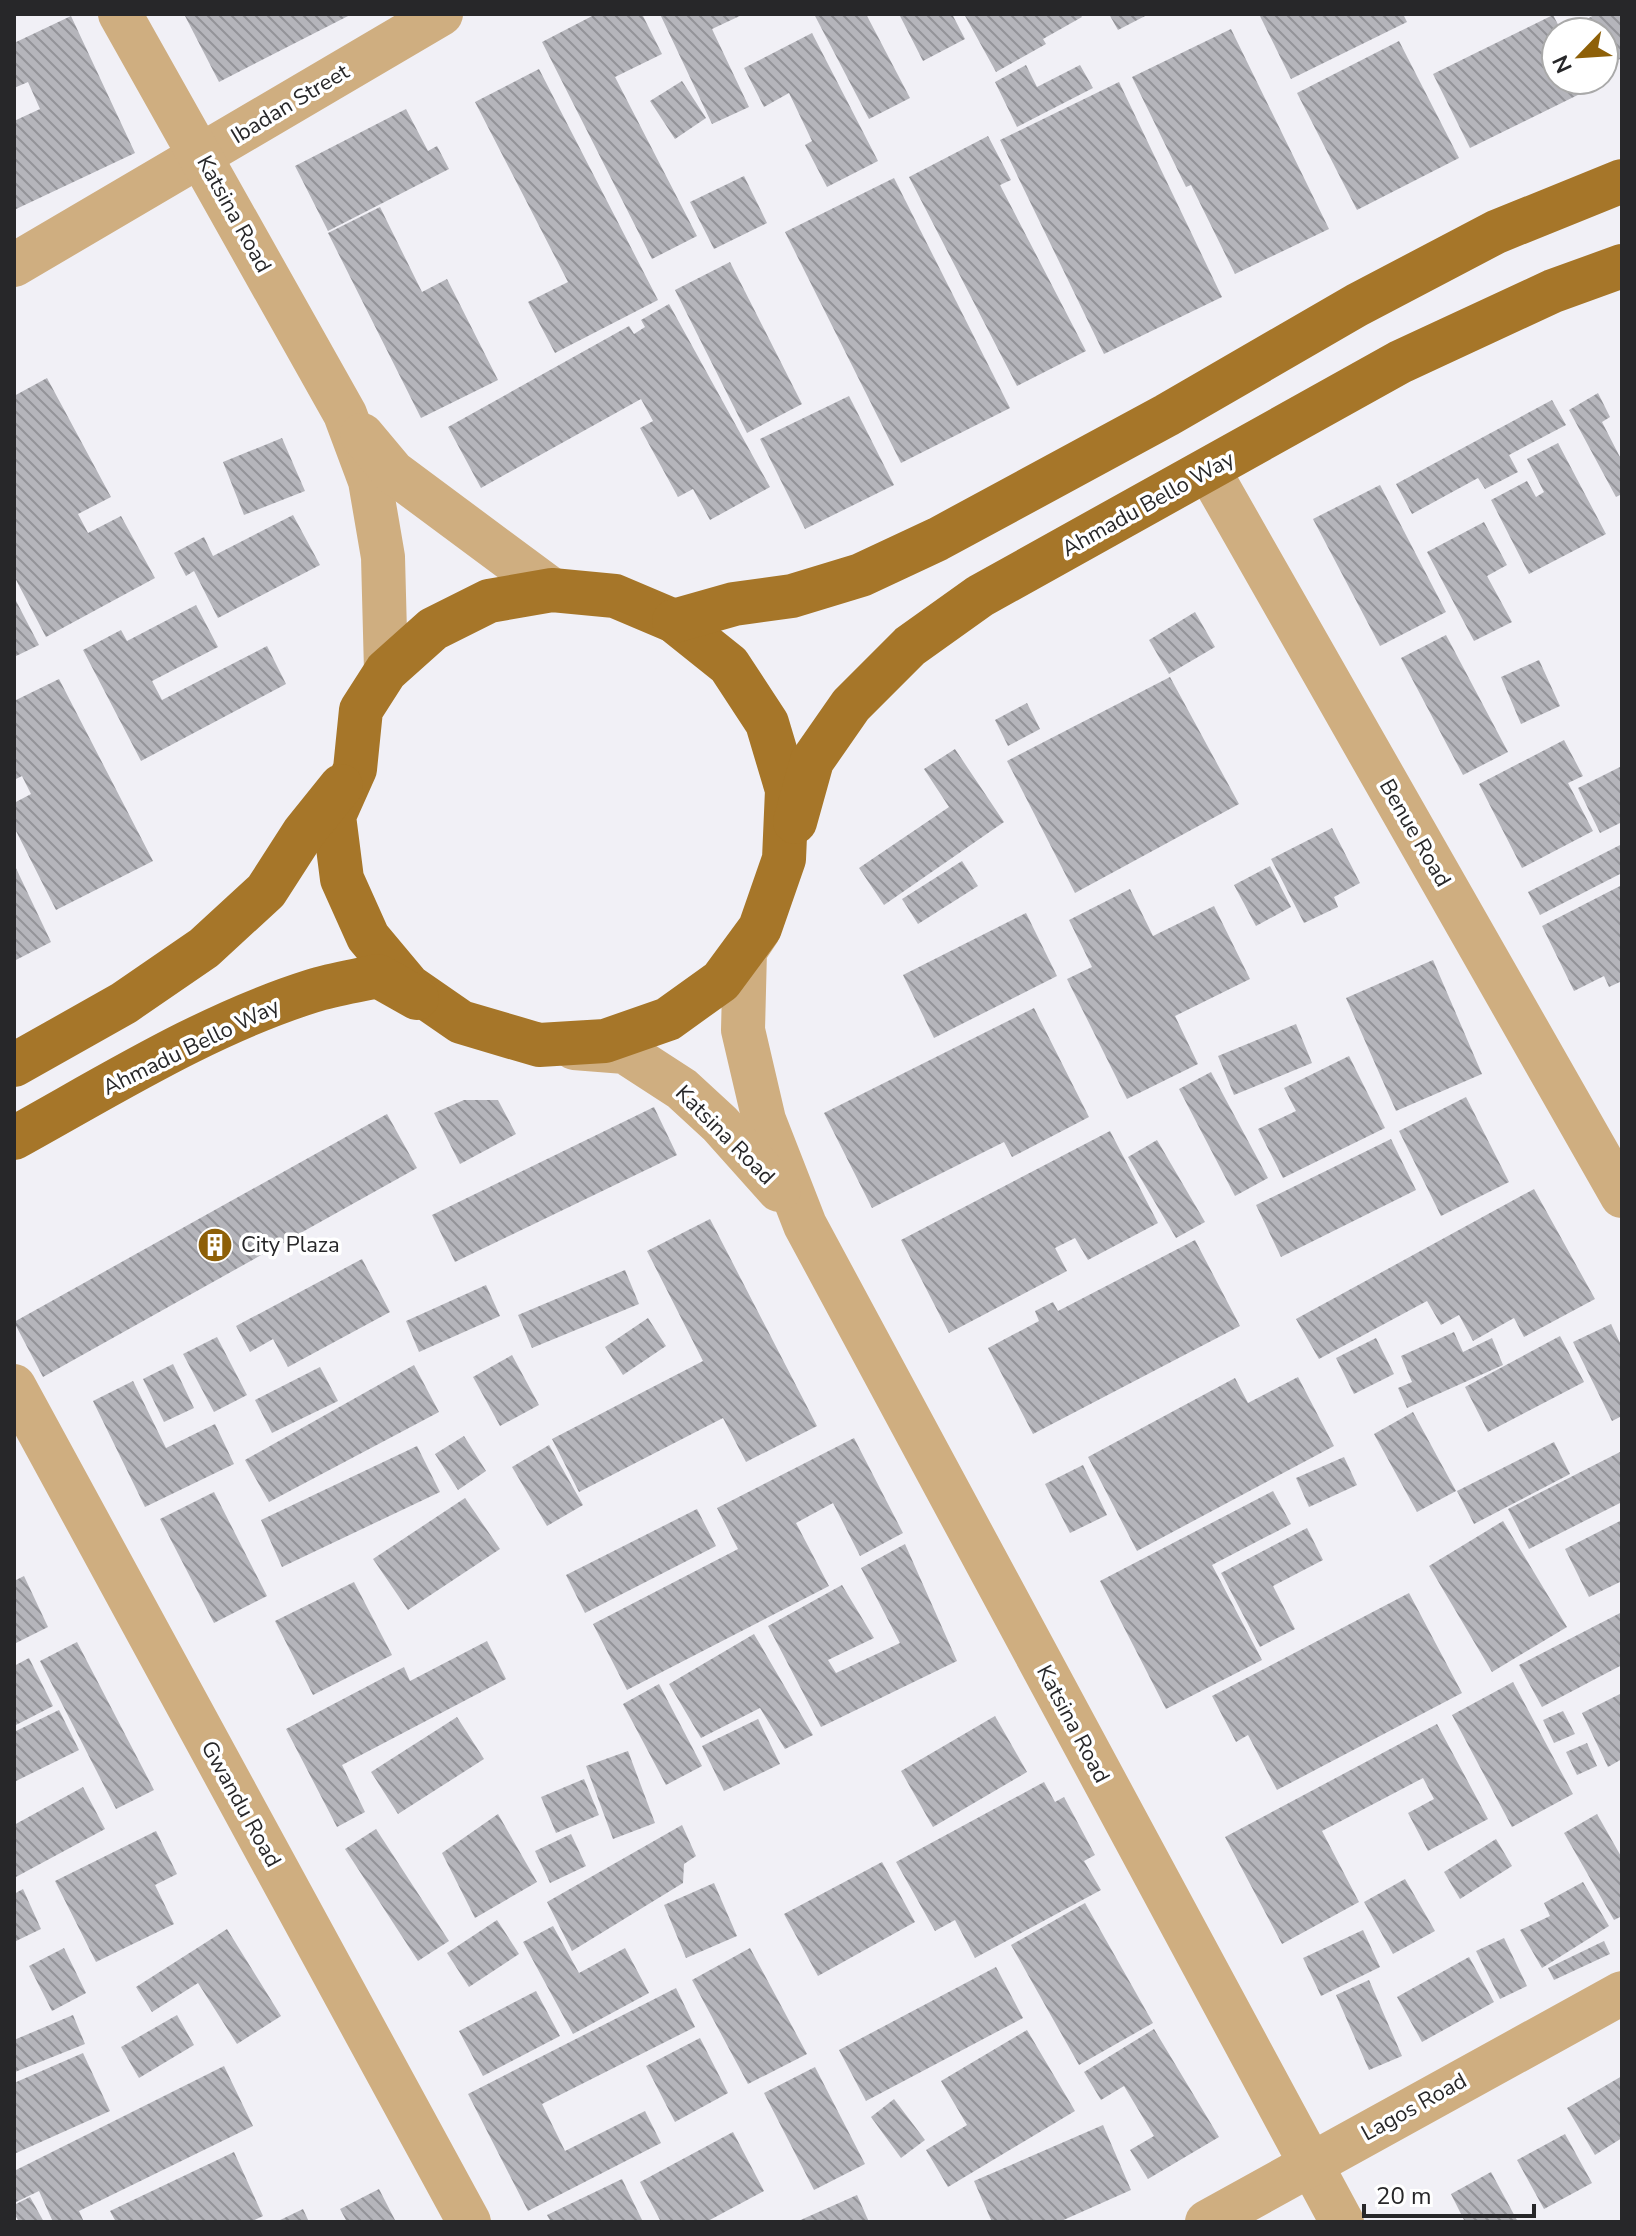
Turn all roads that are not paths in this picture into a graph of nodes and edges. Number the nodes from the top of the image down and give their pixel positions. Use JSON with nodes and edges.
{"nodes":[{"id":1,"x":120,"y":14,"type":"edge"},
{"id":2,"x":441,"y":14,"type":"edge"},
{"id":3,"x":202,"y":156,"type":"junction"},
{"id":4,"x":1622,"y":181,"type":"edge"},
{"id":5,"x":14,"y":265,"type":"edge"},
{"id":6,"x":1622,"y":266,"type":"edge"},
{"id":7,"x":345,"y":414,"type":"junction"},
{"id":8,"x":1209,"y":471,"type":"junction"},
{"id":9,"x":552,"y":590,"type":"junction"},
{"id":10,"x":674,"y":621,"type":"junction"},
{"id":11,"x":386,"y":671,"type":"junction"},
{"id":12,"x":355,"y":769,"type":"junction"},
{"id":13,"x":784,"y":859,"type":"junction"},
{"id":14,"x":760,"y":928,"type":"junction"},
{"id":15,"x":461,"y":1022,"type":"junction"},
{"id":16,"x":539,"y":1045,"type":"junction"},
{"id":17,"x":14,"y":1065,"type":"edge"},
{"id":18,"x":14,"y":1138,"type":"edge"},
{"id":19,"x":1622,"y":1196,"type":"edge"},
{"id":20,"x":805,"y":1225,"type":"junction"},
{"id":21,"x":14,"y":1386,"type":"edge"},
{"id":22,"x":1622,"y":1993,"type":"edge"},
{"id":23,"x":1309,"y":2165,"type":"junction"},
{"id":24,"x":469,"y":2222,"type":"edge"},
{"id":25,"x":1207,"y":2222,"type":"edge"},
{"id":26,"x":1342,"y":2222,"type":"edge"}],
"edges":[{"from":1,"to":3,"type":"street","name":"Katsina Road"},
{"from":2,"to":3,"type":"street","name":"Ibadan Street"},
{"from":3,"to":5,"type":"street","name":"Ibadan Street"},
{"from":3,"to":7,"type":"street","name":"Katsina Road"},
{"from":4,"to":10,"type":"main road"},
{"from":6,"to":8,"type":"main road","name":"Ahmadu Bello Way"},
{"from":7,"to":9,"type":"street","name":"Katsina Road"},
{"from":7,"to":11,"type":"street","name":"Katsina Road"},
{"from":8,"to":13,"type":"main road","name":"Ahmadu Bello Way"},
{"from":8,"to":19,"type":"street","name":"Benue Road"},
{"from":9,"to":10,"type":"main road"},
{"from":9,"to":11,"type":"main road"},
{"from":10,"to":13,"type":"main road"},
{"from":11,"to":12,"type":"main road"},
{"from":12,"to":15,"type":"main road"},
{"from":12,"to":17,"type":"main road"},
{"from":13,"to":14,"type":"main road"},
{"from":14,"to":16,"type":"main road"},
{"from":14,"to":20,"type":"street","name":"Katsina Road"},
{"from":15,"to":16,"type":"main road"},
{"from":15,"to":18,"type":"main road","name":"Ahmadu Bello Way"},
{"from":16,"to":20,"type":"street","name":"Katsina Road"},
{"from":20,"to":23,"type":"street","name":"Katsina Road"},
{"from":21,"to":24,"type":"street","name":"Gwandu Road"},
{"from":22,"to":23,"type":"street","name":"Lagos Road"},
{"from":23,"to":25,"type":"street","name":"Lagos Road"},
{"from":23,"to":26,"type":"street","name":"Katsina Road"}]}
